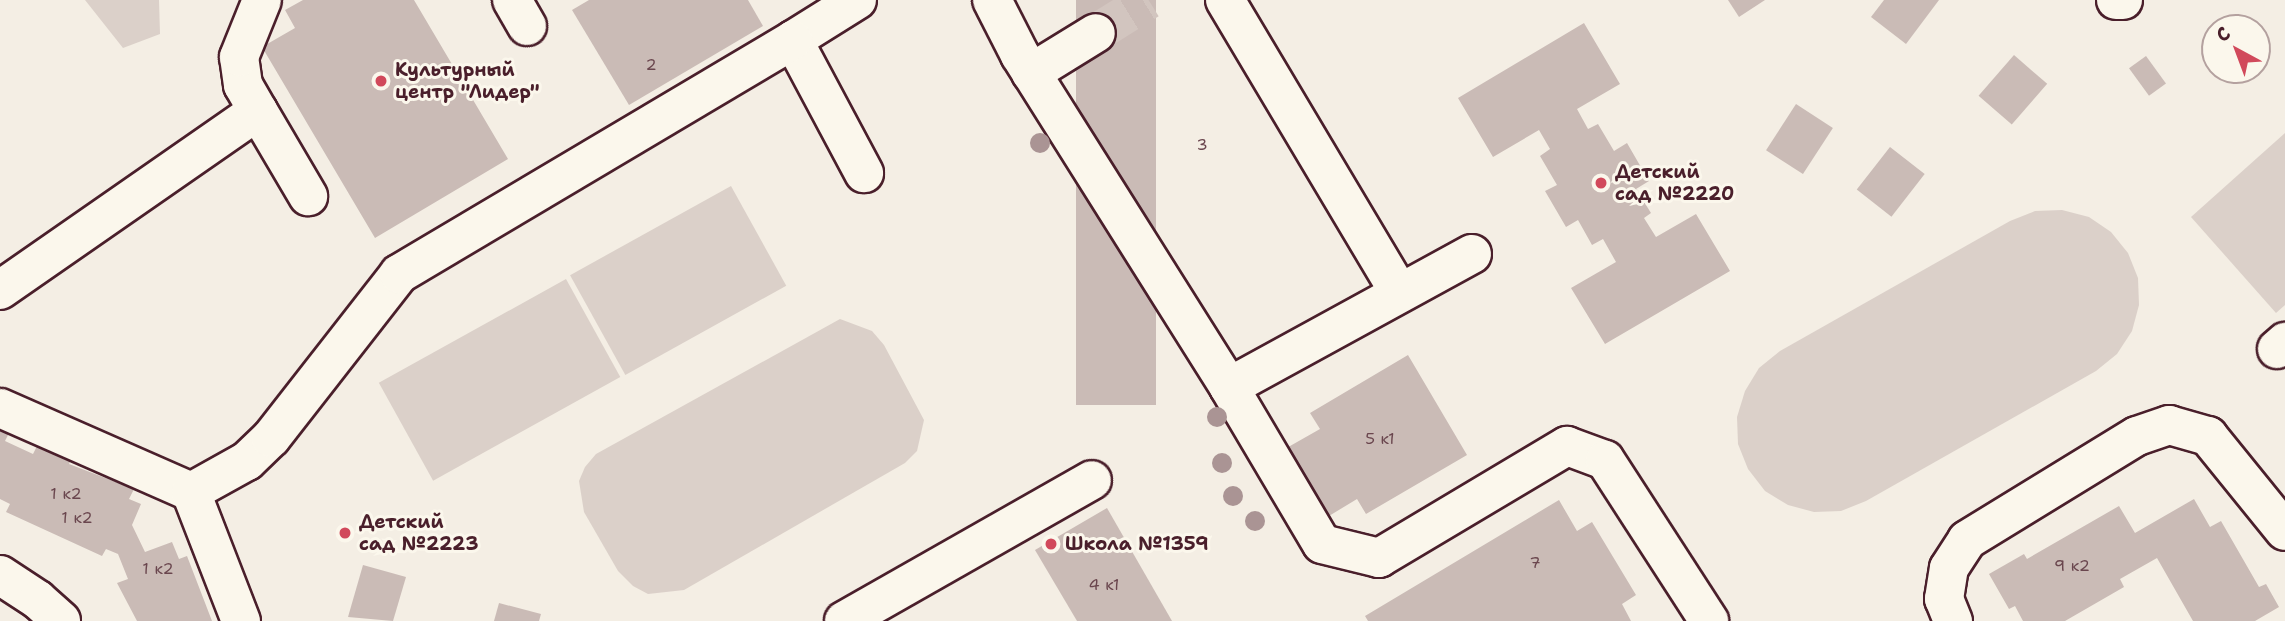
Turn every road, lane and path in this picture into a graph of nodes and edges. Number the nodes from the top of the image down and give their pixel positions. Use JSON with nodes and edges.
{"nodes":[{"id":1,"x":262,"y":0,"type":"edge"},
{"id":2,"x":857,"y":0,"type":"edge"},
{"id":3,"x":992,"y":0,"type":"edge"},
{"id":4,"x":1225,"y":0,"type":"edge"},
{"id":5,"x":2116,"y":0,"type":"edge"},
{"id":6,"x":2123,"y":0,"type":"edge"},
{"id":7,"x":1096,"y":33,"type":"tunnel mouth"},
{"id":8,"x":793,"y":40,"type":"junction"},
{"id":9,"x":1031,"y":73,"type":"junction"},
{"id":10,"x":258,"y":111,"type":"junction"},
{"id":11,"x":864,"y":173,"type":"dead end"},
{"id":12,"x":308,"y":196,"type":"dead end"},
{"id":13,"x":1472,"y":254,"type":"dead end"},
{"id":14,"x":0,"y":290,"type":"edge"},
{"id":15,"x":1400,"y":293,"type":"junction"},
{"id":16,"x":1229,"y":387,"type":"junction"},
{"id":17,"x":0,"y":408,"type":"edge"},
{"id":18,"x":1092,"y":480,"type":"dead end"},
{"id":19,"x":191,"y":492,"type":"junction"},
{"id":20,"x":2285,"y":531,"type":"edge"},
{"id":21,"x":0,"y":575,"type":"edge"},
{"id":22,"x":61,"y":621,"type":"edge"},
{"id":23,"x":241,"y":621,"type":"edge"},
{"id":24,"x":844,"y":621,"type":"edge"},
{"id":25,"x":1709,"y":621,"type":"edge"},
{"id":26,"x":1953,"y":621,"type":"edge"}],
"edges":[{"from":1,"to":10,"type":"lane"},
{"from":2,"to":8,"type":"lane"},
{"from":3,"to":9,"type":"lane"},
{"from":4,"to":15,"type":"lane"},
{"from":5,"to":6,"type":"lane"},
{"from":7,"to":9,"type":"lane"},
{"from":8,"to":11,"type":"lane"},
{"from":8,"to":19,"type":"lane"},
{"from":9,"to":16,"type":"lane"},
{"from":10,"to":12,"type":"lane"},
{"from":10,"to":14,"type":"lane"},
{"from":13,"to":15,"type":"lane"},
{"from":15,"to":16,"type":"lane"},
{"from":16,"to":25,"type":"lane"},
{"from":17,"to":19,"type":"lane"},
{"from":18,"to":24,"type":"lane"},
{"from":19,"to":23,"type":"lane"},
{"from":20,"to":26,"type":"lane"},
{"from":21,"to":22,"type":"lane"}]}
